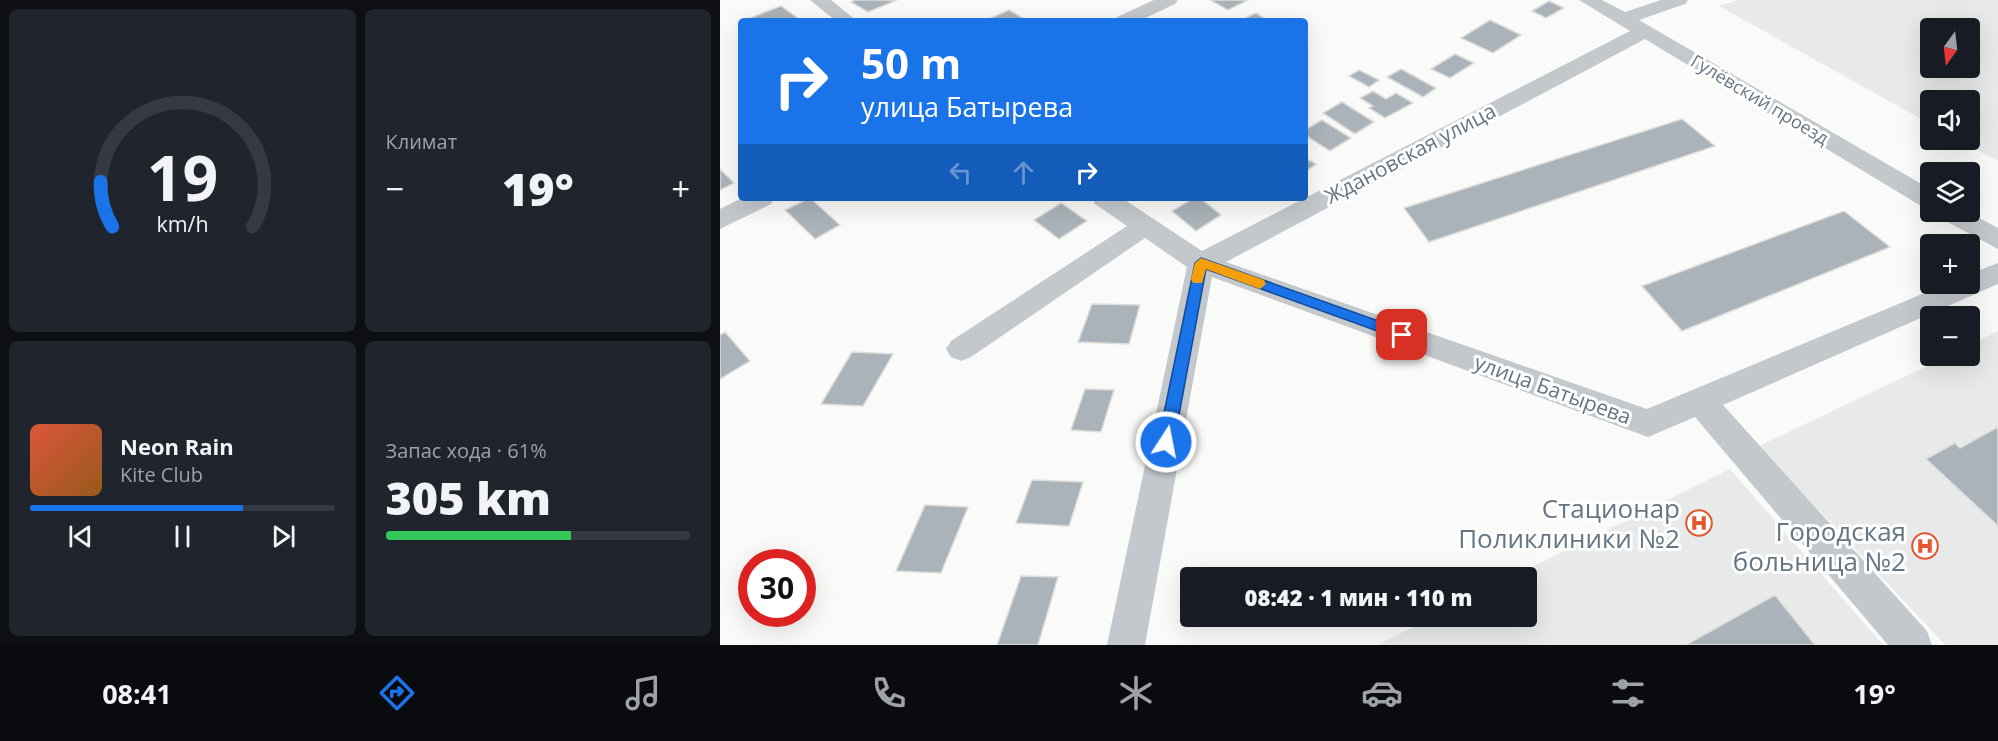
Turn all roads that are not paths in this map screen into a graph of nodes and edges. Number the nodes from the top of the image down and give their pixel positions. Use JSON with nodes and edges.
{"nodes":[{"id":1,"x":819,"y":0,"type":"edge"},
{"id":2,"x":1169,"y":0,"type":"edge"},
{"id":3,"x":1588,"y":0,"type":"edge"},
{"id":4,"x":1679,"y":0,"type":"edge"},
{"id":5,"x":844,"y":18,"type":"edge"},
{"id":6,"x":1130,"y":18,"type":"edge"},
{"id":7,"x":1634,"y":25,"type":"junction"},
{"id":8,"x":1920,"y":194,"type":"edge"},
{"id":9,"x":756,"y":201,"type":"edge"},
{"id":10,"x":1108,"y":201,"type":"edge"},
{"id":11,"x":720,"y":220,"type":"edge"},
{"id":12,"x":1966,"y":222,"type":"edge"},
{"id":13,"x":1145,"y":226,"type":"junction"},
{"id":14,"x":1998,"y":240,"type":"edge"},
{"id":15,"x":1201,"y":263,"type":"junction"},
{"id":16,"x":1998,"y":273,"type":"edge"},
{"id":17,"x":961,"y":349,"type":"dead end"},
{"id":18,"x":1700,"y":401,"type":"junction"},
{"id":19,"x":1126,"y":645,"type":"edge"},
{"id":20,"x":1914,"y":645,"type":"edge"}],
"edges":[{"from":1,"to":5,"type":"street"},
{"from":2,"to":6,"type":"street"},
{"from":3,"to":7,"type":"street","name":"Гулёвский проезд"},
{"from":4,"to":7,"type":"street","name":"Ждановская улица"},
{"from":7,"to":8,"type":"street","name":"Гулёвский проезд"},
{"from":7,"to":15,"type":"street","name":"Ждановская улица"},
{"from":9,"to":11,"type":"street"},
{"from":10,"to":13,"type":"street","name":"улица Батырева"},
{"from":12,"to":14,"type":"street"},
{"from":13,"to":15,"type":"street","name":"улица Батырева"},
{"from":13,"to":17,"type":"street"},
{"from":15,"to":18,"type":"street","name":"улица Батырева"},
{"from":15,"to":19,"type":"street"},
{"from":16,"to":18,"type":"street","name":"улица Батырева"},
{"from":18,"to":20,"type":"street"}]}
